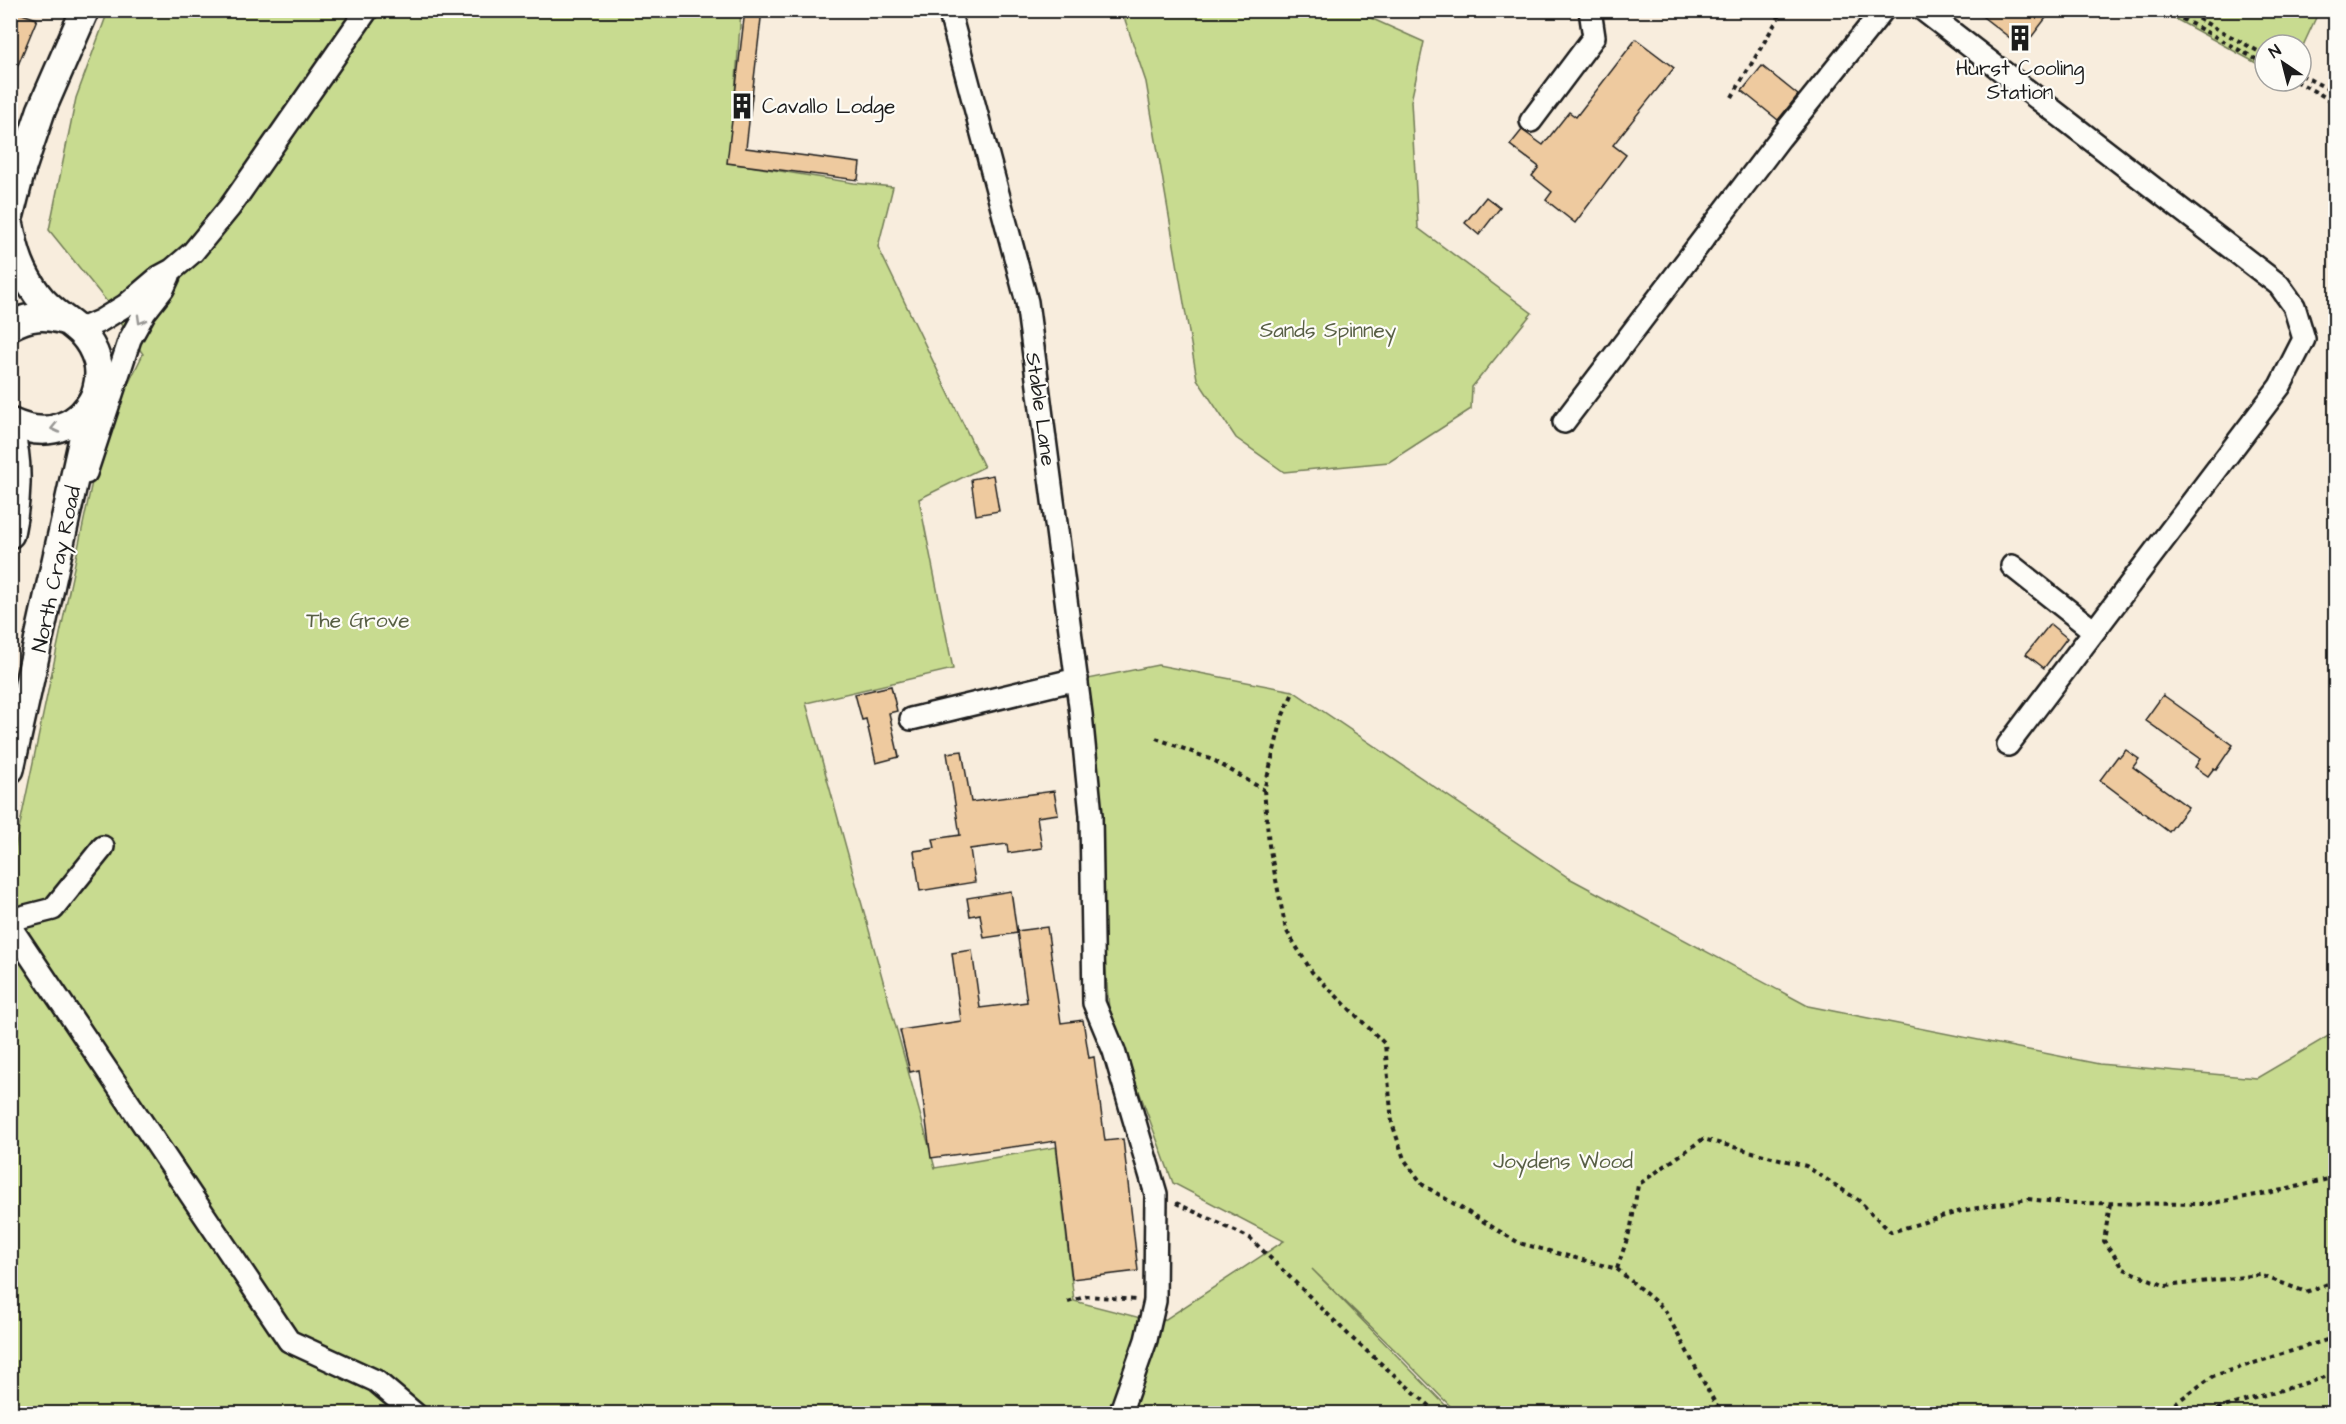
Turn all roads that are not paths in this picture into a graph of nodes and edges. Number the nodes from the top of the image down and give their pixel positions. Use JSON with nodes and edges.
{"nodes":[{"id":1,"x":85,"y":10,"type":"edge"},
{"id":2,"x":368,"y":10,"type":"edge"},
{"id":3,"x":949,"y":10,"type":"edge"},
{"id":4,"x":1590,"y":10,"type":"edge"},
{"id":5,"x":1883,"y":10,"type":"edge"},
{"id":6,"x":1923,"y":10,"type":"edge"},
{"id":7,"x":1531,"y":121,"type":"dead end"},
{"id":8,"x":10,"y":214,"type":"edge"},
{"id":9,"x":10,"y":227,"type":"edge"},
{"id":10,"x":172,"y":270,"type":"junction"},
{"id":11,"x":10,"y":326,"type":"edge"},
{"id":12,"x":75,"y":326,"type":"junction"},
{"id":13,"x":91,"y":403,"type":"junction"},
{"id":14,"x":10,"y":422,"type":"edge"},
{"id":15,"x":1564,"y":422,"type":"dead end"},
{"id":16,"x":10,"y":434,"type":"edge"},
{"id":17,"x":65,"y":527,"type":"junction"},
{"id":18,"x":10,"y":534,"type":"edge"},
{"id":19,"x":2012,"y":566,"type":"dead end"},
{"id":20,"x":2094,"y":631,"type":"junction"},
{"id":21,"x":1077,"y":679,"type":"junction"},
{"id":22,"x":911,"y":719,"type":"dead end"},
{"id":23,"x":2008,"y":745,"type":"dead end"},
{"id":24,"x":10,"y":769,"type":"edge"},
{"id":25,"x":103,"y":847,"type":"dead end"},
{"id":26,"x":10,"y":920,"type":"edge"},
{"id":27,"x":10,"y":926,"type":"edge"},
{"id":28,"x":415,"y":1413,"type":"edge"},
{"id":29,"x":1120,"y":1413,"type":"edge"}],
"edges":[{"from":1,"to":8,"type":"main road"},
{"from":2,"to":10,"type":"street"},
{"from":3,"to":21,"type":"street","name":"Stable Lane"},
{"from":4,"to":7,"type":"street"},
{"from":5,"to":15,"type":"street"},
{"from":6,"to":20,"type":"street"},
{"from":9,"to":12,"type":"main road"},
{"from":10,"to":12,"type":"street"},
{"from":10,"to":17,"type":"street","one_way":true},
{"from":11,"to":12,"type":"main road"},
{"from":12,"to":13,"type":"main road","name":"North Cray Road"},
{"from":13,"to":14,"type":"main road","one_way":true},
{"from":13,"to":17,"type":"main road","name":"North Cray Road"},
{"from":16,"to":18,"type":"main road"},
{"from":17,"to":24,"type":"main road","name":"North Cray Road"},
{"from":19,"to":20,"type":"street"},
{"from":20,"to":23,"type":"street"},
{"from":21,"to":22,"type":"street"},
{"from":21,"to":29,"type":"street","name":"Stable Lane"},
{"from":25,"to":26,"type":"street"},
{"from":27,"to":28,"type":"street"}]}
